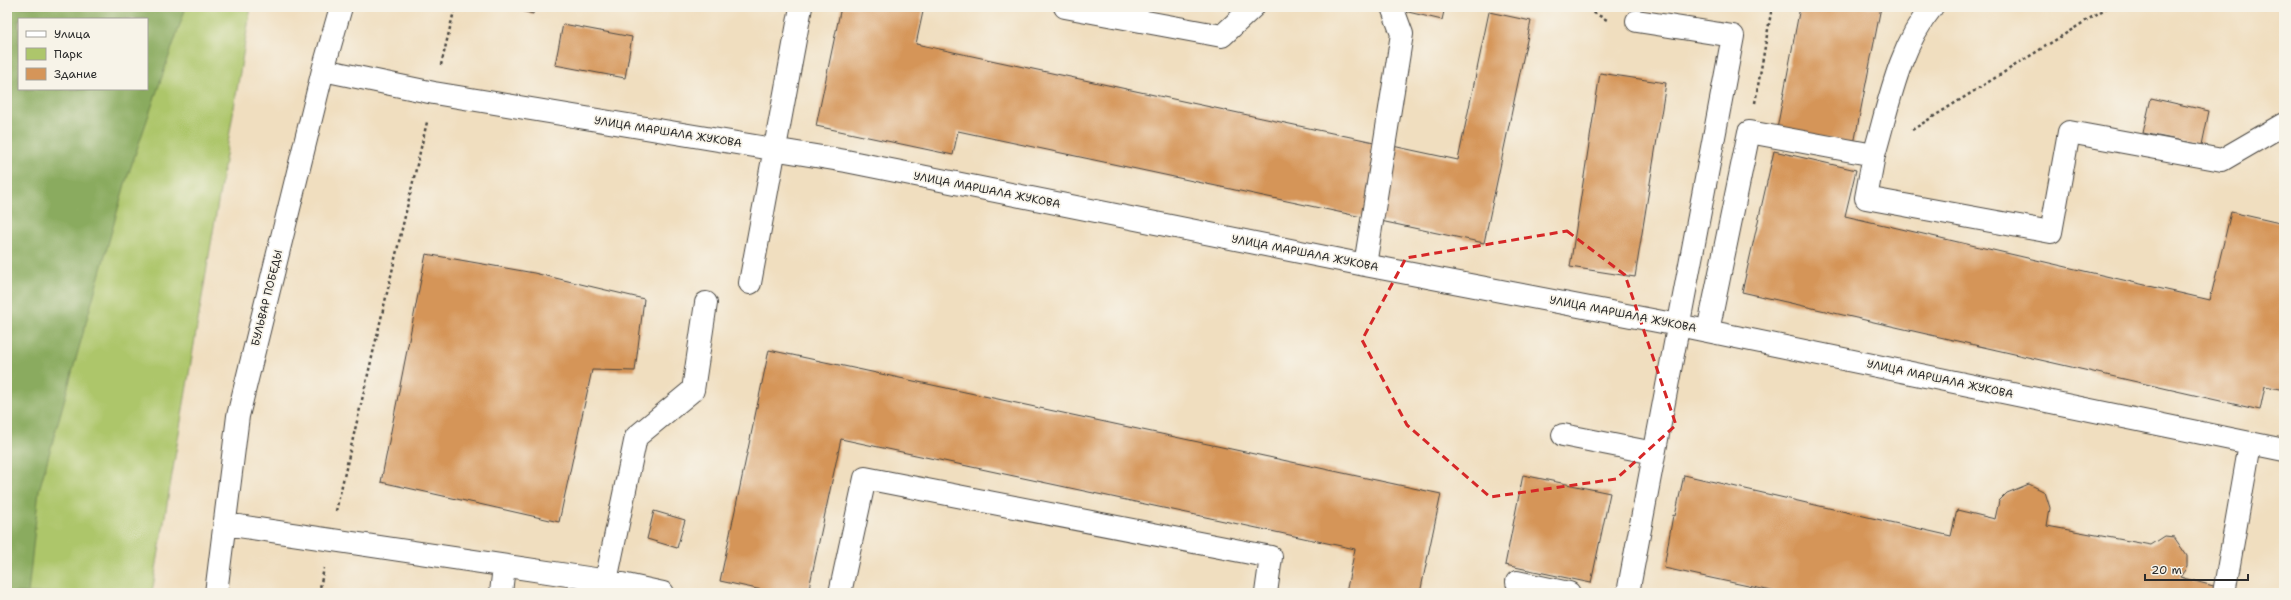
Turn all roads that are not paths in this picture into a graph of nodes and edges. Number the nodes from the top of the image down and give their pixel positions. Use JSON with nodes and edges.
{"nodes":[{"id":1,"x":341,"y":7,"type":"edge"},
{"id":2,"x":801,"y":7,"type":"edge"},
{"id":3,"x":1065,"y":7,"type":"edge"},
{"id":4,"x":1253,"y":7,"type":"edge"},
{"id":5,"x":1392,"y":7,"type":"edge"},
{"id":6,"x":1932,"y":7,"type":"edge"},
{"id":7,"x":1637,"y":21,"type":"dead end"},
{"id":8,"x":323,"y":70,"type":"junction"},
{"id":9,"x":2284,"y":124,"type":"edge"},
{"id":10,"x":774,"y":149,"type":"junction"},
{"id":11,"x":1874,"y":155,"type":"junction"},
{"id":12,"x":1365,"y":265,"type":"junction"},
{"id":13,"x":750,"y":283,"type":"dead end"},
{"id":14,"x":706,"y":303,"type":"dead end"},
{"id":15,"x":1678,"y":325,"type":"junction"},
{"id":16,"x":1708,"y":331,"type":"junction"},
{"id":17,"x":1563,"y":435,"type":"dead end"},
{"id":18,"x":2250,"y":444,"type":"junction"},
{"id":19,"x":2284,"y":450,"type":"edge"},
{"id":20,"x":1654,"y":454,"type":"junction"},
{"id":21,"x":225,"y":524,"type":"junction"},
{"id":22,"x":504,"y":566,"type":"junction"},
{"id":23,"x":606,"y":581,"type":"junction"},
{"id":24,"x":1517,"y":582,"type":"dead end"},
{"id":25,"x":216,"y":593,"type":"edge"},
{"id":26,"x":501,"y":593,"type":"edge"},
{"id":27,"x":663,"y":593,"type":"edge"},
{"id":28,"x":840,"y":593,"type":"edge"},
{"id":29,"x":1266,"y":593,"type":"edge"},
{"id":30,"x":1569,"y":593,"type":"edge"},
{"id":31,"x":1628,"y":593,"type":"edge"},
{"id":32,"x":2224,"y":593,"type":"edge"}],
"edges":[{"from":1,"to":8,"type":"street","name":"БУЛЬВАР ПОБЕДЫ"},
{"from":2,"to":10,"type":"street"},
{"from":3,"to":4,"type":"street"},
{"from":5,"to":12,"type":"street"},
{"from":6,"to":11,"type":"street"},
{"from":7,"to":15,"type":"street"},
{"from":8,"to":10,"type":"street","name":"УЛИЦА МАРШАЛА ЖУКОВА"},
{"from":8,"to":21,"type":"street","name":"БУЛЬВАР ПОБЕДЫ"},
{"from":9,"to":11,"type":"street"},
{"from":10,"to":12,"type":"street","name":"УЛИЦА МАРШАЛА ЖУКОВА"},
{"from":10,"to":13,"type":"street"},
{"from":11,"to":16,"type":"street"},
{"from":12,"to":15,"type":"street","name":"УЛИЦА МАРШАЛА ЖУКОВА"},
{"from":14,"to":23,"type":"street"},
{"from":15,"to":16,"type":"street","name":"УЛИЦА МАРШАЛА ЖУКОВА"},
{"from":15,"to":20,"type":"street"},
{"from":16,"to":18,"type":"street","name":"УЛИЦА МАРШАЛА ЖУКОВА"},
{"from":17,"to":20,"type":"street"},
{"from":18,"to":19,"type":"street","name":"УЛИЦА МАРШАЛА ЖУКОВА"},
{"from":18,"to":32,"type":"street"},
{"from":20,"to":31,"type":"street"},
{"from":21,"to":22,"type":"street"},
{"from":21,"to":25,"type":"street","name":"БУЛЬВАР ПОБЕДЫ"},
{"from":22,"to":23,"type":"street"},
{"from":22,"to":26,"type":"street"},
{"from":23,"to":27,"type":"street"},
{"from":24,"to":30,"type":"street"},
{"from":28,"to":29,"type":"street"}]}
